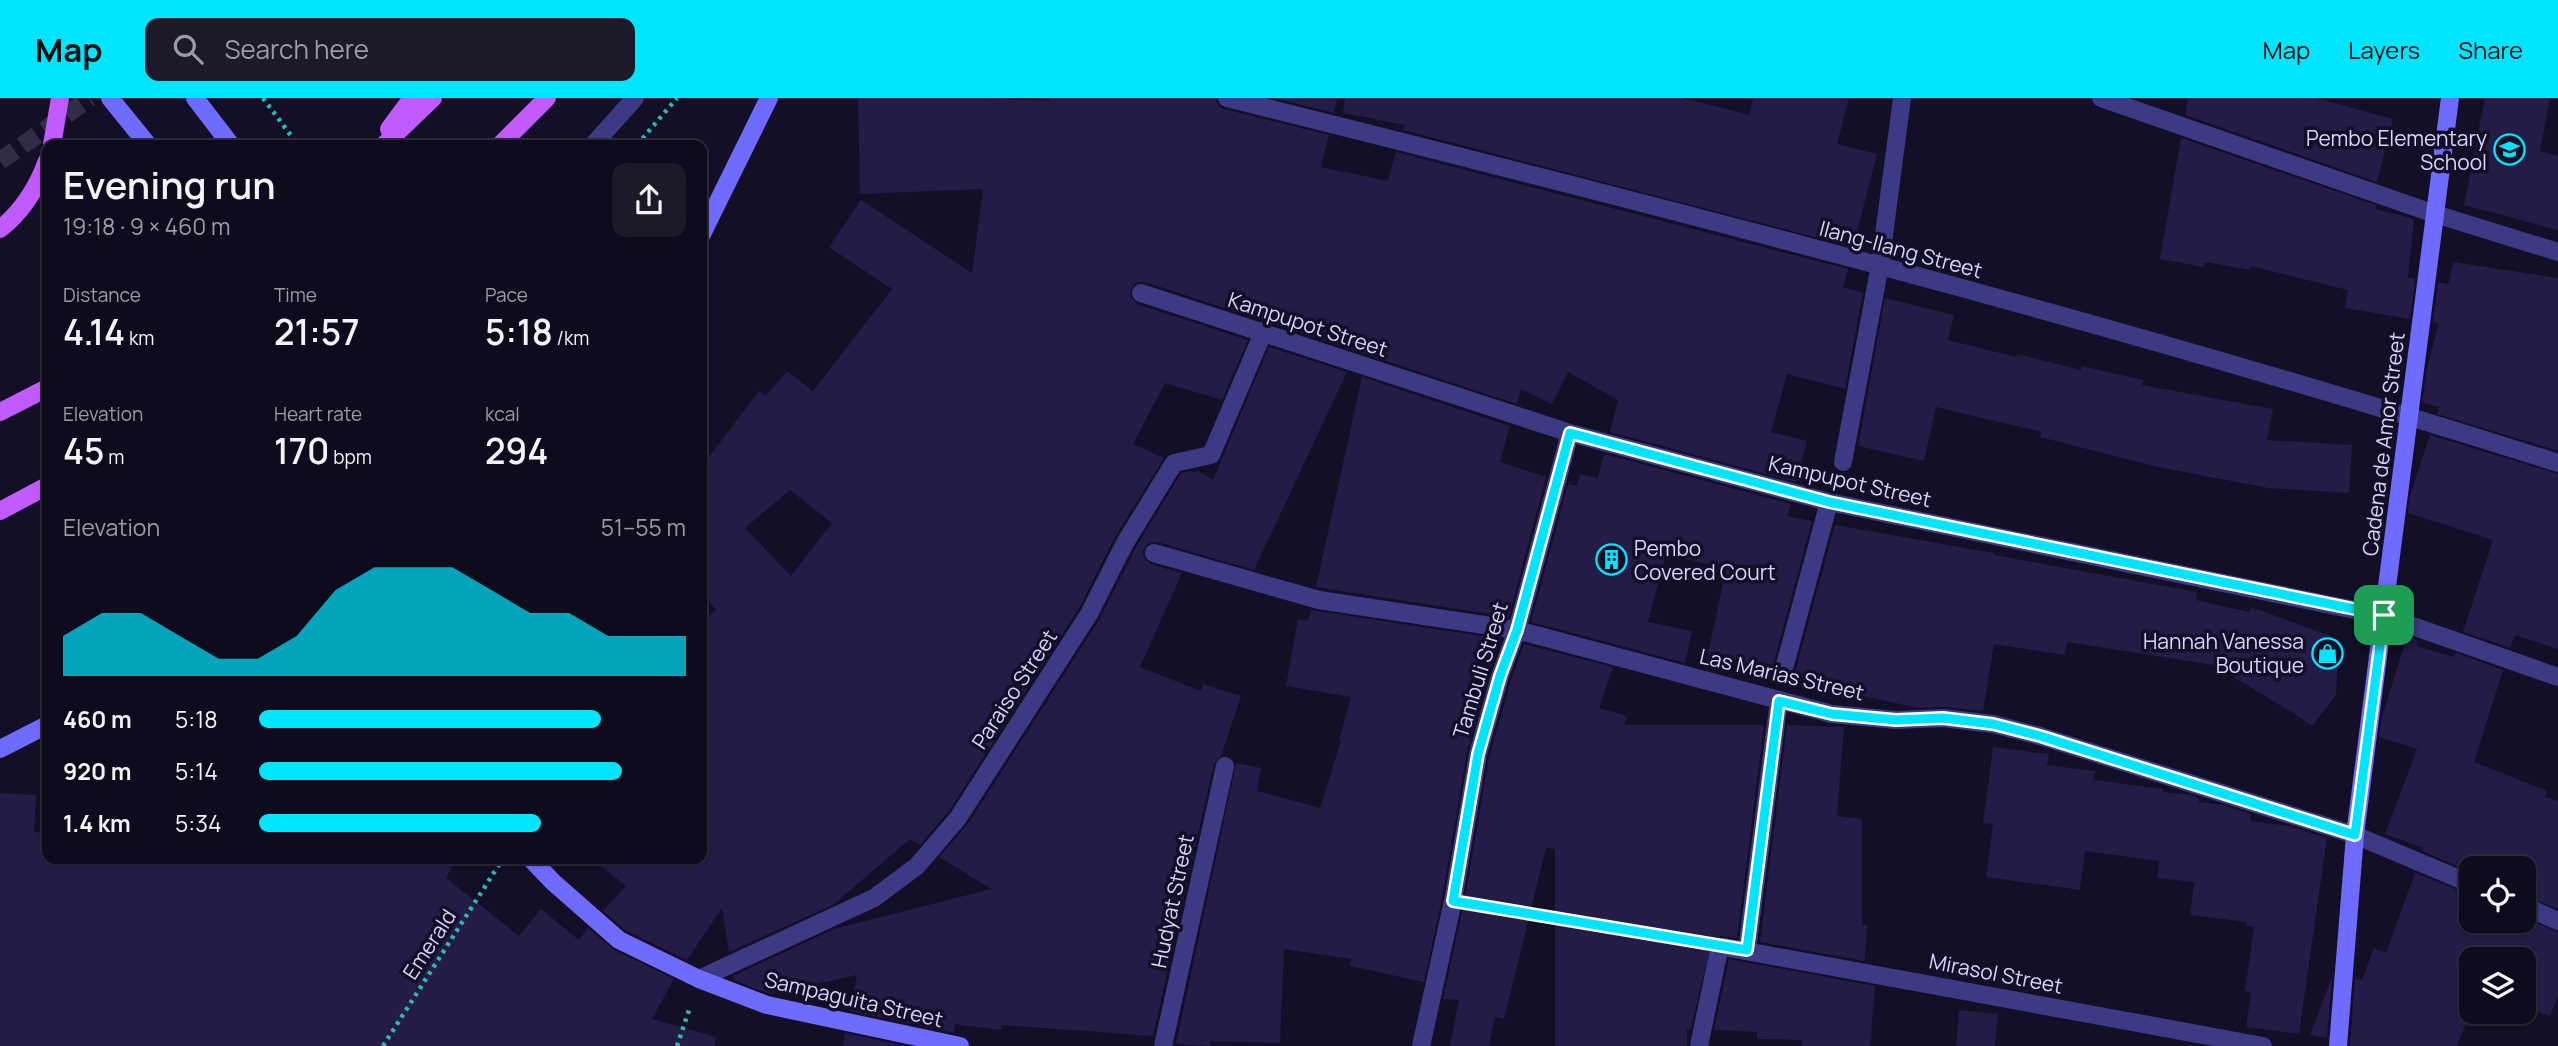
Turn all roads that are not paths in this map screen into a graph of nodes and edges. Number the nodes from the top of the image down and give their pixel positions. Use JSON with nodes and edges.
{"nodes":[{"id":1,"x":60,"y":98,"type":"edge"},
{"id":2,"x":110,"y":98,"type":"edge"},
{"id":3,"x":195,"y":98,"type":"edge"},
{"id":4,"x":412,"y":98,"type":"edge"},
{"id":5,"x":433,"y":98,"type":"edge"},
{"id":6,"x":547,"y":98,"type":"edge"},
{"id":7,"x":635,"y":98,"type":"edge"},
{"id":8,"x":769,"y":98,"type":"edge"},
{"id":9,"x":1227,"y":98,"type":"edge"},
{"id":10,"x":1902,"y":98,"type":"edge"},
{"id":11,"x":2101,"y":98,"type":"edge"},
{"id":12,"x":2450,"y":98,"type":"edge"},
{"id":13,"x":143,"y":139,"type":"edge"},
{"id":14,"x":53,"y":140,"type":"edge"},
{"id":15,"x":227,"y":140,"type":"edge"},
{"id":16,"x":380,"y":140,"type":"edge"},
{"id":17,"x":389,"y":140,"type":"edge"},
{"id":18,"x":505,"y":140,"type":"edge"},
{"id":19,"x":597,"y":140,"type":"edge"},
{"id":20,"x":42,"y":174,"type":"edge"},
{"id":21,"x":2435,"y":214,"type":"junction"},
{"id":22,"x":707,"y":224,"type":"edge"},
{"id":23,"x":0,"y":229,"type":"edge"},
{"id":24,"x":2558,"y":252,"type":"edge"},
{"id":25,"x":1880,"y":265,"type":"junction"},
{"id":26,"x":1141,"y":293,"type":"dead end"},
{"id":27,"x":1264,"y":333,"type":"junction"},
{"id":28,"x":42,"y":391,"type":"edge"},
{"id":29,"x":0,"y":412,"type":"edge"},
{"id":30,"x":2409,"y":416,"type":"junction"},
{"id":31,"x":1570,"y":433,"type":"junction"},
{"id":32,"x":1843,"y":461,"type":"dead end"},
{"id":33,"x":2558,"y":463,"type":"edge"},
{"id":34,"x":42,"y":489,"type":"edge"},
{"id":35,"x":1829,"y":502,"type":"junction"},
{"id":36,"x":0,"y":510,"type":"edge"},
{"id":37,"x":1154,"y":553,"type":"dead end"},
{"id":38,"x":2384,"y":615,"type":"junction"},
{"id":39,"x":1517,"y":630,"type":"junction"},
{"id":40,"x":1785,"y":665,"type":"dead end"},
{"id":41,"x":2558,"y":677,"type":"edge"},
{"id":42,"x":1779,"y":701,"type":"junction"},
{"id":43,"x":42,"y":728,"type":"edge"},
{"id":44,"x":0,"y":749,"type":"edge"},
{"id":45,"x":1225,"y":766,"type":"dead end"},
{"id":46,"x":2355,"y":835,"type":"junction"},
{"id":47,"x":536,"y":864,"type":"edge"},
{"id":48,"x":2459,"y":879,"type":"edge"},
{"id":49,"x":2536,"y":911,"type":"edge"},
{"id":50,"x":2558,"y":921,"type":"edge"},
{"id":51,"x":1747,"y":950,"type":"junction"},
{"id":52,"x":699,"y":979,"type":"junction"},
{"id":53,"x":960,"y":1046,"type":"edge"},
{"id":54,"x":1163,"y":1046,"type":"edge"},
{"id":55,"x":1421,"y":1046,"type":"edge"},
{"id":56,"x":1699,"y":1046,"type":"edge"},
{"id":57,"x":2263,"y":1046,"type":"edge"},
{"id":58,"x":2338,"y":1046,"type":"edge"}],
"edges":[{"from":1,"to":14,"type":"main road"},
{"from":2,"to":13,"type":"street"},
{"from":3,"to":15,"type":"street"},
{"from":4,"to":16,"type":"main road"},
{"from":5,"to":17,"type":"main road"},
{"from":6,"to":18,"type":"main road"},
{"from":7,"to":19,"type":"street"},
{"from":8,"to":22,"type":"street"},
{"from":9,"to":25,"type":"street","name":"Ilang-Ilang Street"},
{"from":10,"to":25,"type":"street"},
{"from":11,"to":21,"type":"street"},
{"from":12,"to":21,"type":"street","name":"Cadena de Amor Street"},
{"from":20,"to":23,"type":"main road"},
{"from":21,"to":24,"type":"street"},
{"from":21,"to":30,"type":"street","name":"Cadena de Amor Street"},
{"from":25,"to":30,"type":"street","name":"Ilang-Ilang Street"},
{"from":25,"to":32,"type":"street"},
{"from":26,"to":27,"type":"street","name":"Kampupot Street"},
{"from":27,"to":31,"type":"street","name":"Kampupot Street"},
{"from":27,"to":52,"type":"street","name":"Paraiso Street"},
{"from":28,"to":29,"type":"main road"},
{"from":30,"to":33,"type":"street","name":"Ilang-Ilang Street"},
{"from":30,"to":38,"type":"street","name":"Cadena de Amor Street"},
{"from":31,"to":35,"type":"street","name":"Kampupot Street"},
{"from":31,"to":39,"type":"street","name":"Tambuli Street"},
{"from":34,"to":36,"type":"main road"},
{"from":35,"to":38,"type":"street","name":"Kampupot Street"},
{"from":35,"to":40,"type":"street"},
{"from":37,"to":39,"type":"street","name":"Las Marias Street"},
{"from":38,"to":41,"type":"street","name":"Kampupot Street"},
{"from":38,"to":46,"type":"street","name":"Cadena de Amor Street"},
{"from":39,"to":42,"type":"street","name":"Las Marias Street"},
{"from":39,"to":55,"type":"street","name":"Tambuli Street"},
{"from":42,"to":46,"type":"street","name":"Las Marias Street"},
{"from":42,"to":51,"type":"street"},
{"from":43,"to":44,"type":"street"},
{"from":45,"to":54,"type":"street","name":"Hudyat Street"},
{"from":46,"to":48,"type":"street","name":"Las Marias Street"},
{"from":46,"to":58,"type":"street","name":"Cadena de Amor Street"},
{"from":47,"to":52,"type":"street","name":"Sampaguita Street"},
{"from":49,"to":50,"type":"street"},
{"from":51,"to":56,"type":"street","name":"Mirasol Street"},
{"from":51,"to":57,"type":"street","name":"Mirasol Street"},
{"from":52,"to":53,"type":"street","name":"Sampaguita Street"}]}
